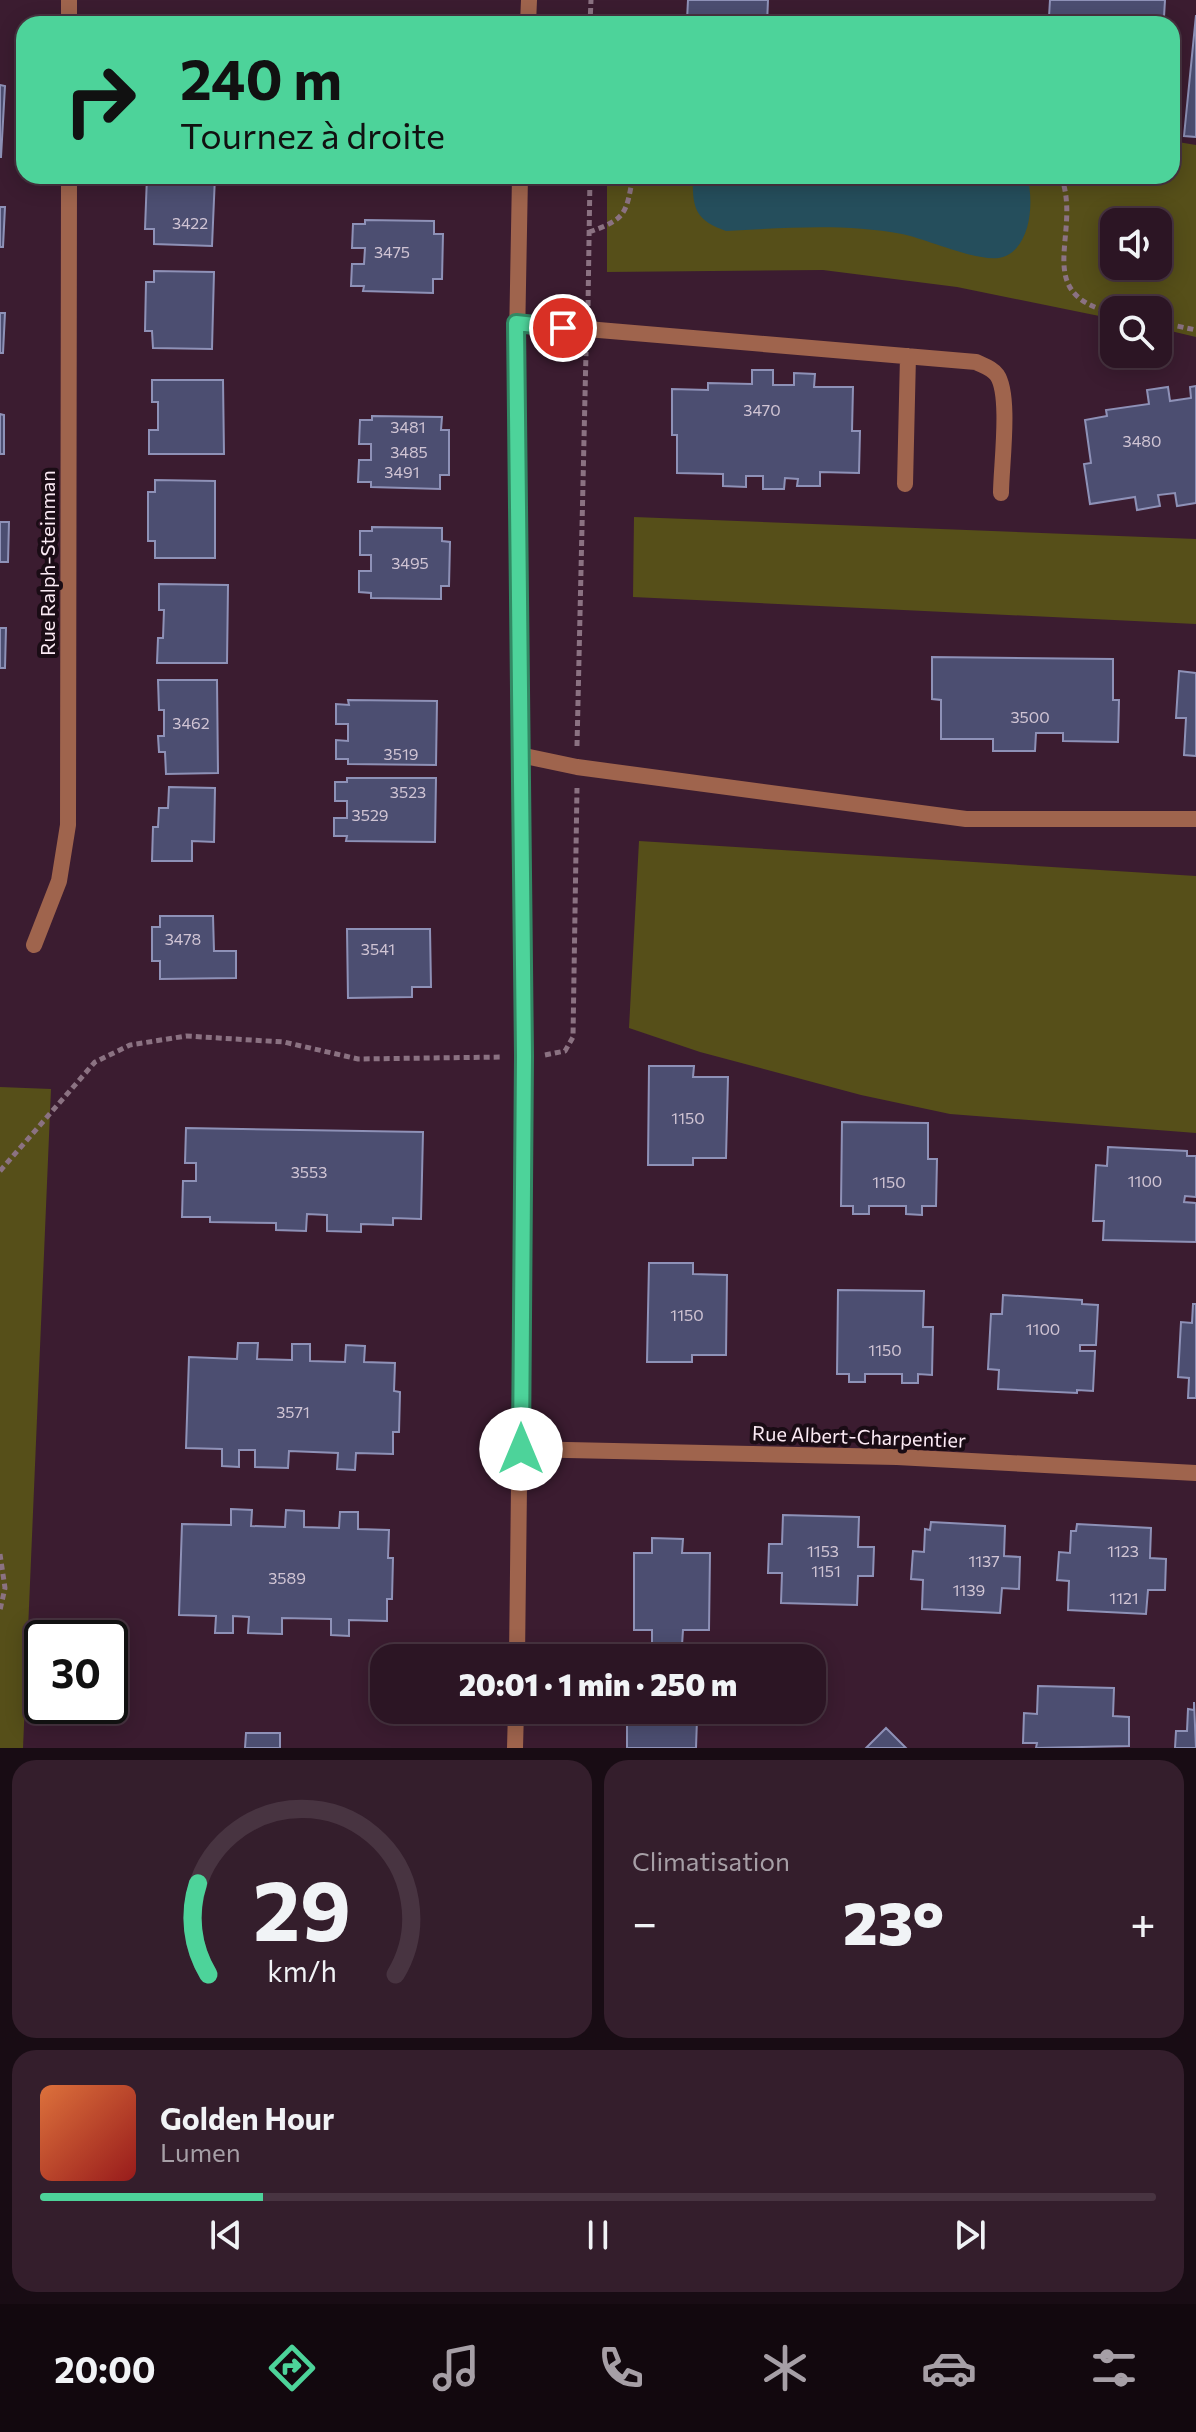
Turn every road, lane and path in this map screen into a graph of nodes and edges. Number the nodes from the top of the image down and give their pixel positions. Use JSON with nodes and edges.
{"nodes":[{"id":1,"x":69,"y":184,"type":"edge"},
{"id":2,"x":520,"y":184,"type":"edge"},
{"id":3,"x":590,"y":184,"type":"edge"},
{"id":4,"x":631,"y":184,"type":"edge"},
{"id":5,"x":1064,"y":184,"type":"edge"},
{"id":6,"x":589,"y":232,"type":"junction"},
{"id":7,"x":1100,"y":309,"type":"edge"},
{"id":8,"x":516,"y":323,"type":"junction"},
{"id":9,"x":1172,"y":325,"type":"edge"},
{"id":10,"x":1196,"y":330,"type":"edge"},
{"id":11,"x":587,"y":331,"type":"junction"},
{"id":12,"x":908,"y":356,"type":"junction"},
{"id":13,"x":905,"y":484,"type":"dead end"},
{"id":14,"x":1001,"y":493,"type":"dead end"},
{"id":15,"x":520,"y":755,"type":"junction"},
{"id":16,"x":577,"y":767,"type":"junction"},
{"id":17,"x":1196,"y":819,"type":"edge"},
{"id":18,"x":34,"y":945,"type":"dead end"},
{"id":19,"x":524,"y":1056,"type":"junction"},
{"id":20,"x":0,"y":1171,"type":"edge"},
{"id":21,"x":521,"y":1449,"type":"junction"},
{"id":22,"x":1196,"y":1473,"type":"edge"},
{"id":23,"x":0,"y":1554,"type":"edge"},
{"id":24,"x":0,"y":1610,"type":"edge"},
{"id":25,"x":517,"y":1644,"type":"edge"},
{"id":26,"x":516,"y":1724,"type":"edge"},
{"id":27,"x":515,"y":1748,"type":"edge"}],
"edges":[{"from":1,"to":18,"type":"street","name":"Rue Ralph-Steinman"},
{"from":2,"to":8,"type":"street"},
{"from":3,"to":6,"type":"path"},
{"from":4,"to":6,"type":"path"},
{"from":5,"to":7,"type":"path"},
{"from":6,"to":11,"type":"path"},
{"from":8,"to":11,"type":"street"},
{"from":8,"to":15,"type":"street"},
{"from":9,"to":10,"type":"path"},
{"from":11,"to":12,"type":"street"},
{"from":11,"to":16,"type":"path"},
{"from":12,"to":13,"type":"street"},
{"from":12,"to":14,"type":"street"},
{"from":15,"to":16,"type":"street"},
{"from":15,"to":19,"type":"street"},
{"from":16,"to":17,"type":"street"},
{"from":16,"to":19,"type":"path"},
{"from":19,"to":20,"type":"path"},
{"from":19,"to":21,"type":"street"},
{"from":21,"to":22,"type":"street","name":"Rue Albert-Charpentier"},
{"from":21,"to":25,"type":"street"},
{"from":23,"to":24,"type":"path"},
{"from":26,"to":27,"type":"street"}]}
